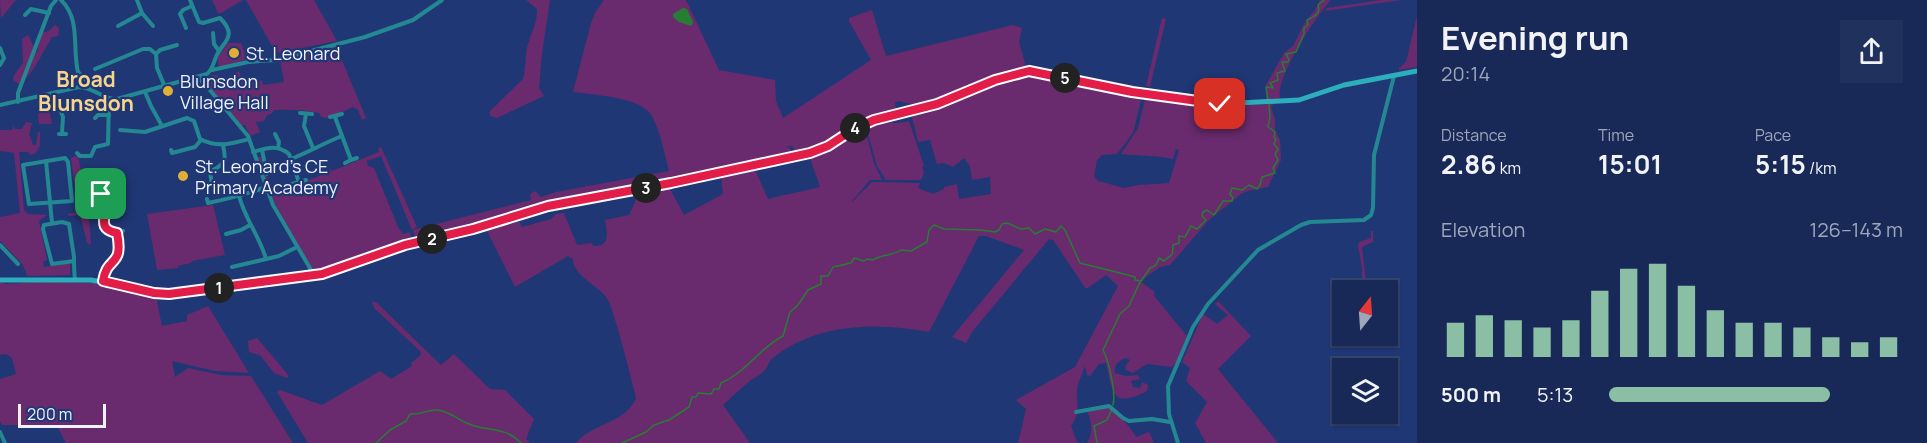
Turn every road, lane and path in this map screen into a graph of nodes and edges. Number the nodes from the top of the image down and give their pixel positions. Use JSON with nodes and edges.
{"nodes":[{"id":1,"x":59,"y":0,"type":"edge"},
{"id":2,"x":137,"y":0,"type":"edge"},
{"id":3,"x":190,"y":0,"type":"edge"},
{"id":4,"x":442,"y":0,"type":"edge"},
{"id":5,"x":192,"y":6,"type":"junction"},
{"id":6,"x":49,"y":13,"type":"junction"},
{"id":7,"x":142,"y":13,"type":"junction"},
{"id":8,"x":25,"y":15,"type":"dead end"},
{"id":9,"x":118,"y":26,"type":"dead end"},
{"id":10,"x":153,"y":26,"type":"dead end"},
{"id":11,"x":186,"y":28,"type":"dead end"},
{"id":12,"x":213,"y":33,"type":"dead end"},
{"id":13,"x":177,"y":45,"type":"dead end"},
{"id":14,"x":0,"y":48,"type":"edge"},
{"id":15,"x":219,"y":51,"type":"junction"},
{"id":16,"x":156,"y":54,"type":"junction"},
{"id":17,"x":0,"y":65,"type":"edge"},
{"id":18,"x":95,"y":69,"type":"dead end"},
{"id":19,"x":212,"y":70,"type":"junction"},
{"id":20,"x":1417,"y":71,"type":"edge"},
{"id":21,"x":205,"y":75,"type":"junction"},
{"id":22,"x":1394,"y":75,"type":"junction"},
{"id":23,"x":197,"y":78,"type":"junction"},
{"id":24,"x":204,"y":83,"type":"junction"},
{"id":25,"x":165,"y":87,"type":"junction"},
{"id":26,"x":90,"y":88,"type":"junction"},
{"id":27,"x":145,"y":92,"type":"junction"},
{"id":28,"x":54,"y":93,"type":"junction"},
{"id":29,"x":109,"y":99,"type":"junction"},
{"id":30,"x":18,"y":102,"type":"junction"},
{"id":31,"x":0,"y":105,"type":"edge"},
{"id":32,"x":300,"y":113,"type":"dead end"},
{"id":33,"x":306,"y":114,"type":"junction"},
{"id":34,"x":312,"y":114,"type":"dead end"},
{"id":35,"x":342,"y":114,"type":"dead end"},
{"id":36,"x":109,"y":115,"type":"junction"},
{"id":37,"x":95,"y":118,"type":"dead end"},
{"id":38,"x":162,"y":126,"type":"junction"},
{"id":39,"x":120,"y":130,"type":"dead end"},
{"id":40,"x":62,"y":134,"type":"dead end"},
{"id":41,"x":275,"y":134,"type":"dead end"},
{"id":42,"x":342,"y":136,"type":"junction"},
{"id":43,"x":249,"y":139,"type":"junction"},
{"id":44,"x":201,"y":140,"type":"junction"},
{"id":45,"x":223,"y":145,"type":"junction"},
{"id":46,"x":278,"y":148,"type":"junction"},
{"id":47,"x":313,"y":148,"type":"junction"},
{"id":48,"x":171,"y":150,"type":"dead end"},
{"id":49,"x":262,"y":150,"type":"junction"},
{"id":50,"x":254,"y":152,"type":"junction"},
{"id":51,"x":77,"y":153,"type":"dead end"},
{"id":52,"x":357,"y":158,"type":"dead end"},
{"id":53,"x":291,"y":159,"type":"junction"},
{"id":54,"x":351,"y":160,"type":"junction"},
{"id":55,"x":46,"y":161,"type":"junction"},
{"id":56,"x":345,"y":163,"type":"dead end"},
{"id":57,"x":268,"y":171,"type":"dead end"},
{"id":58,"x":306,"y":180,"type":"dead end"},
{"id":59,"x":300,"y":182,"type":"junction"},
{"id":60,"x":292,"y":184,"type":"dead end"},
{"id":61,"x":212,"y":185,"type":"dead end"},
{"id":62,"x":266,"y":187,"type":"junction"},
{"id":63,"x":100,"y":192,"type":"dead end"},
{"id":64,"x":239,"y":196,"type":"junction"},
{"id":65,"x":207,"y":199,"type":"dead end"},
{"id":66,"x":50,"y":204,"type":"junction"},
{"id":67,"x":52,"y":223,"type":"junction"},
{"id":68,"x":250,"y":225,"type":"junction"},
{"id":69,"x":123,"y":231,"type":"dead end"},
{"id":70,"x":228,"y":232,"type":"dead end"},
{"id":71,"x":117,"y":233,"type":"junction"},
{"id":72,"x":0,"y":245,"type":"edge"},
{"id":73,"x":297,"y":247,"type":"junction"},
{"id":74,"x":266,"y":259,"type":"junction"},
{"id":75,"x":74,"y":261,"type":"junction"},
{"id":76,"x":18,"y":264,"type":"dead end"},
{"id":77,"x":232,"y":267,"type":"dead end"},
{"id":78,"x":314,"y":275,"type":"junction"},
{"id":79,"x":75,"y":279,"type":"junction"},
{"id":80,"x":0,"y":280,"type":"edge"},
{"id":81,"x":103,"y":281,"type":"junction"},
{"id":82,"x":1076,"y":412,"type":"dead end"},
{"id":83,"x":1170,"y":422,"type":"junction"},
{"id":84,"x":0,"y":432,"type":"edge"},
{"id":85,"x":5,"y":443,"type":"edge"},
{"id":86,"x":1178,"y":443,"type":"edge"}],
"edges":[{"from":1,"to":6,"type":"street"},
{"from":1,"to":26,"type":"street"},
{"from":2,"to":7,"type":"street"},
{"from":3,"to":5,"type":"street"},
{"from":4,"to":19,"type":"street"},
{"from":5,"to":11,"type":"street"},
{"from":5,"to":15,"type":"street"},
{"from":6,"to":8,"type":"street"},
{"from":6,"to":30,"type":"street"},
{"from":7,"to":9,"type":"street"},
{"from":7,"to":10,"type":"street"},
{"from":12,"to":15,"type":"street"},
{"from":13,"to":16,"type":"street"},
{"from":14,"to":17,"type":"street"},
{"from":15,"to":19,"type":"street"},
{"from":16,"to":18,"type":"street"},
{"from":16,"to":25,"type":"street"},
{"from":19,"to":21,"type":"street"},
{"from":20,"to":22,"type":"main road"},
{"from":21,"to":23,"type":"street"},
{"from":21,"to":24,"type":"street"},
{"from":22,"to":78,"type":"main road"},
{"from":22,"to":83,"type":"street"},
{"from":23,"to":24,"type":"street"},
{"from":23,"to":25,"type":"street"},
{"from":24,"to":43,"type":"street"},
{"from":25,"to":27,"type":"street"},
{"from":26,"to":28,"type":"street"},
{"from":26,"to":29,"type":"street"},
{"from":27,"to":29,"type":"street"},
{"from":27,"to":38,"type":"street"},
{"from":28,"to":30,"type":"street"},
{"from":28,"to":40,"type":"street"},
{"from":29,"to":36,"type":"street"},
{"from":30,"to":31,"type":"street"},
{"from":32,"to":33,"type":"street"},
{"from":33,"to":34,"type":"street"},
{"from":33,"to":47,"type":"street"},
{"from":35,"to":42,"type":"street"},
{"from":36,"to":37,"type":"street"},
{"from":36,"to":51,"type":"street"},
{"from":38,"to":39,"type":"street"},
{"from":38,"to":44,"type":"street"},
{"from":41,"to":46,"type":"street"},
{"from":42,"to":47,"type":"street"},
{"from":42,"to":54,"type":"street"},
{"from":43,"to":45,"type":"street"},
{"from":43,"to":50,"type":"street"},
{"from":44,"to":45,"type":"street"},
{"from":44,"to":48,"type":"street"},
{"from":45,"to":61,"type":"street"},
{"from":46,"to":49,"type":"street"},
{"from":46,"to":53,"type":"street"},
{"from":47,"to":53,"type":"street"},
{"from":49,"to":50,"type":"street"},
{"from":49,"to":57,"type":"street"},
{"from":50,"to":62,"type":"street"},
{"from":52,"to":54,"type":"street"},
{"from":53,"to":59,"type":"street"},
{"from":54,"to":56,"type":"street"},
{"from":55,"to":66,"type":"street"},
{"from":55,"to":66,"type":"street"},
{"from":55,"to":66,"type":"street"},
{"from":58,"to":59,"type":"street"},
{"from":59,"to":60,"type":"street"},
{"from":62,"to":64,"type":"street"},
{"from":62,"to":73,"type":"street"},
{"from":63,"to":71,"type":"street"},
{"from":64,"to":65,"type":"street"},
{"from":64,"to":68,"type":"street"},
{"from":66,"to":67,"type":"street"},
{"from":67,"to":75,"type":"street"},
{"from":67,"to":75,"type":"street"},
{"from":68,"to":70,"type":"street"},
{"from":68,"to":74,"type":"street"},
{"from":69,"to":71,"type":"street"},
{"from":71,"to":81,"type":"street"},
{"from":72,"to":76,"type":"street"},
{"from":73,"to":74,"type":"street"},
{"from":73,"to":78,"type":"street"},
{"from":74,"to":77,"type":"street"},
{"from":75,"to":79,"type":"street"},
{"from":78,"to":81,"type":"main road"},
{"from":79,"to":80,"type":"main road"},
{"from":79,"to":81,"type":"main road"},
{"from":82,"to":83,"type":"street"},
{"from":83,"to":86,"type":"street"},
{"from":84,"to":85,"type":"street"}]}
